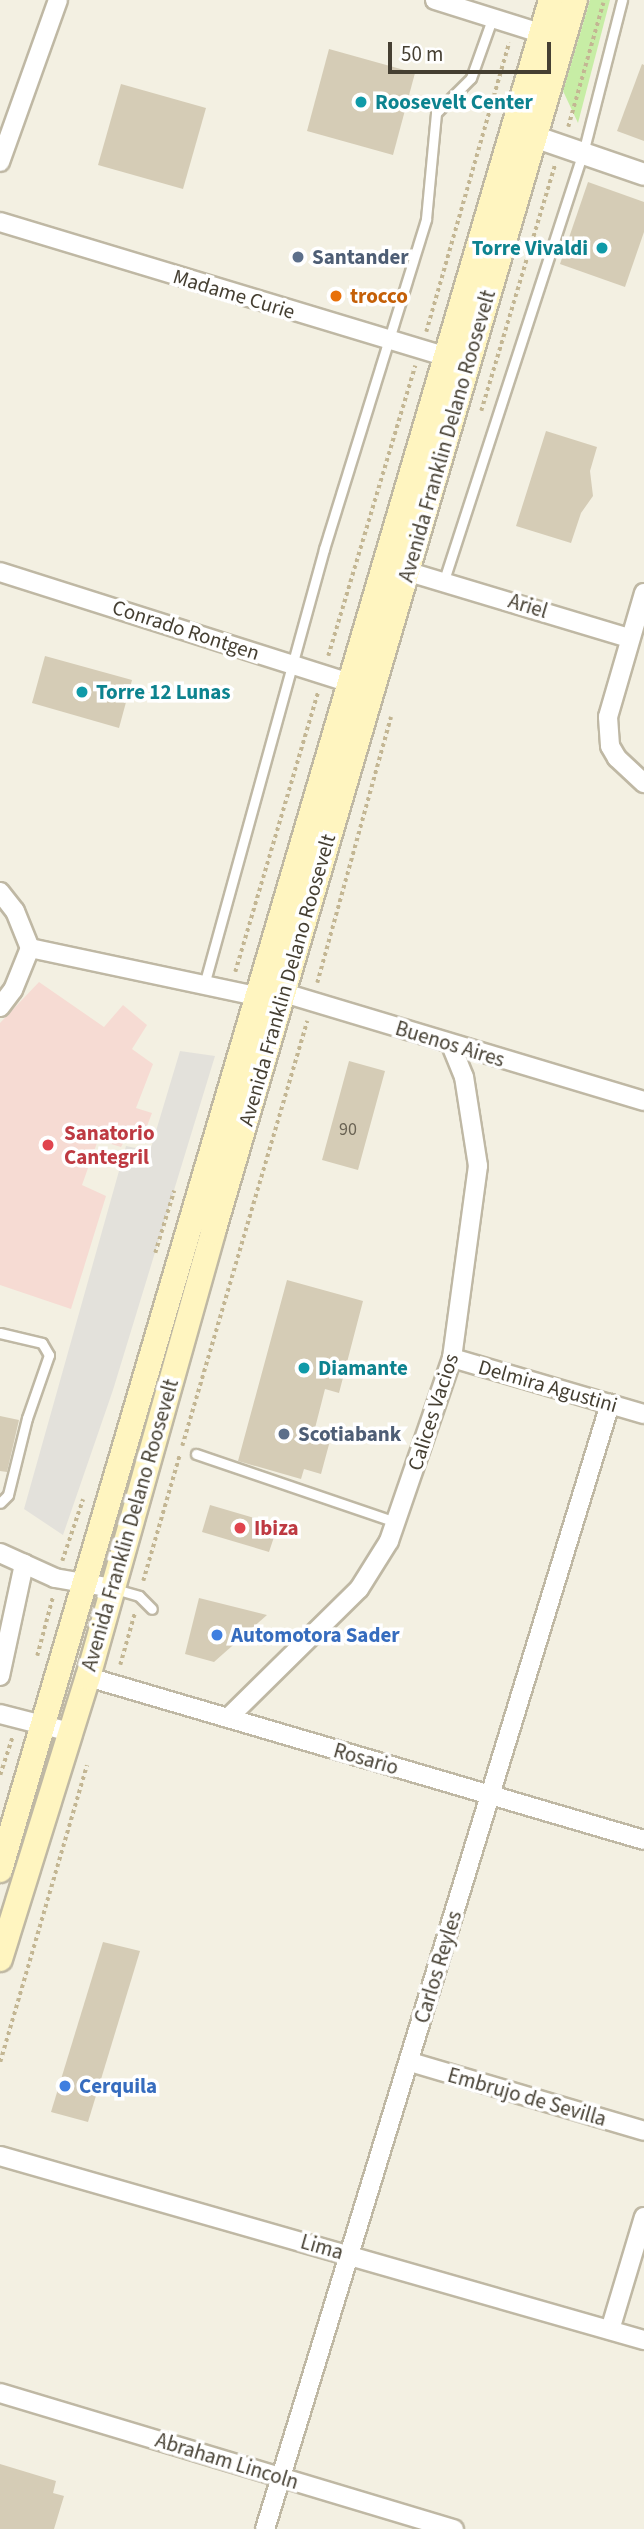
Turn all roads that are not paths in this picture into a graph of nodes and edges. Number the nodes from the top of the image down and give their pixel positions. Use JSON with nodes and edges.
{"nodes":[{"id":1,"x":58,"y":0,"type":"edge"},
{"id":2,"x":435,"y":0,"type":"edge"},
{"id":3,"x":551,"y":0,"type":"edge"},
{"id":4,"x":575,"y":0,"type":"edge"},
{"id":5,"x":622,"y":0,"type":"edge"},
{"id":6,"x":492,"y":19,"type":"junction"},
{"id":7,"x":552,"y":37,"type":"junction"},
{"id":8,"x":524,"y":133,"type":"junction"},
{"id":9,"x":583,"y":153,"type":"junction"},
{"id":10,"x":0,"y":162,"type":"edge"},
{"id":11,"x":644,"y":174,"type":"edge"},
{"id":12,"x":0,"y":222,"type":"edge"},
{"id":13,"x":390,"y":341,"type":"junction"},
{"id":14,"x":430,"y":353,"type":"junction"},
{"id":15,"x":469,"y":362,"type":"junction"},
{"id":16,"x":381,"y":566,"type":"junction"},
{"id":17,"x":408,"y":570,"type":"junction"},
{"id":18,"x":0,"y":572,"type":"edge"},
{"id":19,"x":444,"y":580,"type":"junction"},
{"id":20,"x":644,"y":593,"type":"edge"},
{"id":21,"x":629,"y":638,"type":"junction"},
{"id":22,"x":294,"y":664,"type":"junction"},
{"id":23,"x":359,"y":686,"type":"junction"},
{"id":24,"x":644,"y":783,"type":"edge"},
{"id":25,"x":0,"y":892,"type":"edge"},
{"id":26,"x":30,"y":948,"type":"junction"},
{"id":27,"x":204,"y":985,"type":"junction"},
{"id":28,"x":284,"y":993,"type":"junction"},
{"id":29,"x":256,"y":996,"type":"junction"},
{"id":30,"x":0,"y":1007,"type":"edge"},
{"id":31,"x":451,"y":1044,"type":"junction"},
{"id":32,"x":644,"y":1101,"type":"edge"},
{"id":33,"x":0,"y":1333,"type":"edge"},
{"id":34,"x":452,"y":1358,"type":"junction"},
{"id":35,"x":610,"y":1404,"type":"junction"},
{"id":36,"x":644,"y":1414,"type":"edge"},
{"id":37,"x":196,"y":1454,"type":"dead end"},
{"id":38,"x":0,"y":1503,"type":"edge"},
{"id":39,"x":396,"y":1522,"type":"junction"},
{"id":40,"x":0,"y":1553,"type":"edge"},
{"id":41,"x":24,"y":1564,"type":"junction"},
{"id":42,"x":82,"y":1584,"type":"junction"},
{"id":43,"x":113,"y":1588,"type":"junction"},
{"id":44,"x":152,"y":1609,"type":"dead end"},
{"id":45,"x":0,"y":1676,"type":"edge"},
{"id":46,"x":88,"y":1677,"type":"junction"},
{"id":47,"x":0,"y":1714,"type":"edge"},
{"id":48,"x":228,"y":1718,"type":"junction"},
{"id":49,"x":42,"y":1725,"type":"junction"},
{"id":50,"x":70,"y":1732,"type":"junction"},
{"id":51,"x":490,"y":1795,"type":"junction"},
{"id":52,"x":644,"y":1840,"type":"edge"},
{"id":53,"x":0,"y":1870,"type":"edge"},
{"id":54,"x":0,"y":1959,"type":"edge"},
{"id":55,"x":410,"y":2062,"type":"junction"},
{"id":56,"x":644,"y":2131,"type":"edge"},
{"id":57,"x":0,"y":2156,"type":"edge"},
{"id":58,"x":644,"y":2217,"type":"edge"},
{"id":59,"x":351,"y":2255,"type":"junction"},
{"id":60,"x":610,"y":2330,"type":"junction"},
{"id":61,"x":644,"y":2340,"type":"edge"},
{"id":62,"x":0,"y":2393,"type":"edge"},
{"id":63,"x":282,"y":2478,"type":"junction"},
{"id":64,"x":265,"y":2529,"type":"edge"},
{"id":65,"x":454,"y":2529,"type":"edge"}],
"edges":[{"from":1,"to":10,"type":"street"},
{"from":2,"to":6,"type":"street"},
{"from":3,"to":7,"type":"main road","name":"Avenida Franklin Delano Roosevelt"},
{"from":4,"to":7,"type":"main road","name":"Avenida Franklin Delano Roosevelt"},
{"from":5,"to":9,"type":"lane"},
{"from":6,"to":7,"type":"street"},
{"from":6,"to":13,"type":"lane"},
{"from":7,"to":8,"type":"main road","name":"Avenida Franklin Delano Roosevelt"},
{"from":8,"to":9,"type":"street"},
{"from":8,"to":14,"type":"main road","name":"Avenida Franklin Delano Roosevelt"},
{"from":8,"to":15,"type":"main road","name":"Avenida Franklin Delano Roosevelt"},
{"from":9,"to":11,"type":"street"},
{"from":9,"to":19,"type":"lane"},
{"from":12,"to":13,"type":"street","name":"Madame Curie"},
{"from":13,"to":14,"type":"street","name":"Madame Curie"},
{"from":13,"to":22,"type":"lane"},
{"from":14,"to":15,"type":"street","name":"Madame Curie"},
{"from":14,"to":16,"type":"main road","name":"Avenida Franklin Delano Roosevelt"},
{"from":15,"to":17,"type":"main road","name":"Avenida Franklin Delano Roosevelt"},
{"from":16,"to":17,"type":"street","name":"Ariel"},
{"from":16,"to":23,"type":"main road","name":"Avenida Franklin Delano Roosevelt"},
{"from":17,"to":19,"type":"street","name":"Ariel"},
{"from":17,"to":23,"type":"main road","name":"Avenida Franklin Delano Roosevelt"},
{"from":18,"to":22,"type":"street","name":"Conrado Rontgen"},
{"from":19,"to":21,"type":"street","name":"Ariel"},
{"from":20,"to":21,"type":"street"},
{"from":21,"to":24,"type":"street"},
{"from":22,"to":23,"type":"street","name":"Conrado Rontgen"},
{"from":22,"to":27,"type":"lane"},
{"from":23,"to":28,"type":"main road","name":"Avenida Franklin Delano Roosevelt"},
{"from":23,"to":29,"type":"main road","name":"Avenida Franklin Delano Roosevelt"},
{"from":25,"to":26,"type":"street"},
{"from":26,"to":27,"type":"street","name":"Buenos Aires"},
{"from":26,"to":30,"type":"street"},
{"from":27,"to":29,"type":"street","name":"Buenos Aires"},
{"from":28,"to":29,"type":"street","name":"Buenos Aires"},
{"from":28,"to":31,"type":"street","name":"Buenos Aires"},
{"from":28,"to":43,"type":"main road","name":"Avenida Franklin Delano Roosevelt"},
{"from":29,"to":42,"type":"main road","name":"Avenida Franklin Delano Roosevelt"},
{"from":31,"to":32,"type":"street","name":"Buenos Aires"},
{"from":31,"to":34,"type":"street","name":"Calices Vacios"},
{"from":33,"to":38,"type":"lane"},
{"from":34,"to":35,"type":"street","name":"Delmira Agustini"},
{"from":34,"to":39,"type":"street","name":"Calices Vacios"},
{"from":35,"to":36,"type":"street","name":"Delmira Agustini"},
{"from":35,"to":51,"type":"street","name":"Carlos Reyles"},
{"from":37,"to":39,"type":"lane"},
{"from":39,"to":48,"type":"street","name":"Calices Vacios"},
{"from":40,"to":41,"type":"street"},
{"from":41,"to":42,"type":"street"},
{"from":41,"to":45,"type":"street"},
{"from":42,"to":43,"type":"street"},
{"from":42,"to":49,"type":"main road","name":"Avenida Franklin Delano Roosevelt"},
{"from":43,"to":44,"type":"lane"},
{"from":43,"to":46,"type":"main road","name":"Avenida Franklin Delano Roosevelt"},
{"from":46,"to":48,"type":"street","name":"Rosario"},
{"from":46,"to":50,"type":"main road","name":"Avenida Franklin Delano Roosevelt"},
{"from":47,"to":49,"type":"street"},
{"from":48,"to":51,"type":"street","name":"Rosario"},
{"from":49,"to":50,"type":"street"},
{"from":49,"to":53,"type":"main road","name":"Avenida Franklin Delano Roosevelt"},
{"from":50,"to":54,"type":"main road","name":"Avenida Franklin Delano Roosevelt"},
{"from":51,"to":52,"type":"street","name":"Rosario"},
{"from":51,"to":55,"type":"street","name":"Carlos Reyles"},
{"from":55,"to":56,"type":"street","name":"Embrujo de Sevilla"},
{"from":55,"to":59,"type":"street","name":"Carlos Reyles"},
{"from":57,"to":59,"type":"street","name":"Lima"},
{"from":58,"to":60,"type":"street"},
{"from":59,"to":60,"type":"street","name":"Lima"},
{"from":59,"to":63,"type":"street","name":"Carlos Reyles"},
{"from":60,"to":61,"type":"street","name":"Lima"},
{"from":62,"to":63,"type":"street","name":"Abraham Lincoln"},
{"from":63,"to":64,"type":"street","name":"Carlos Reyles"},
{"from":63,"to":65,"type":"street","name":"Abraham Lincoln"}]}
